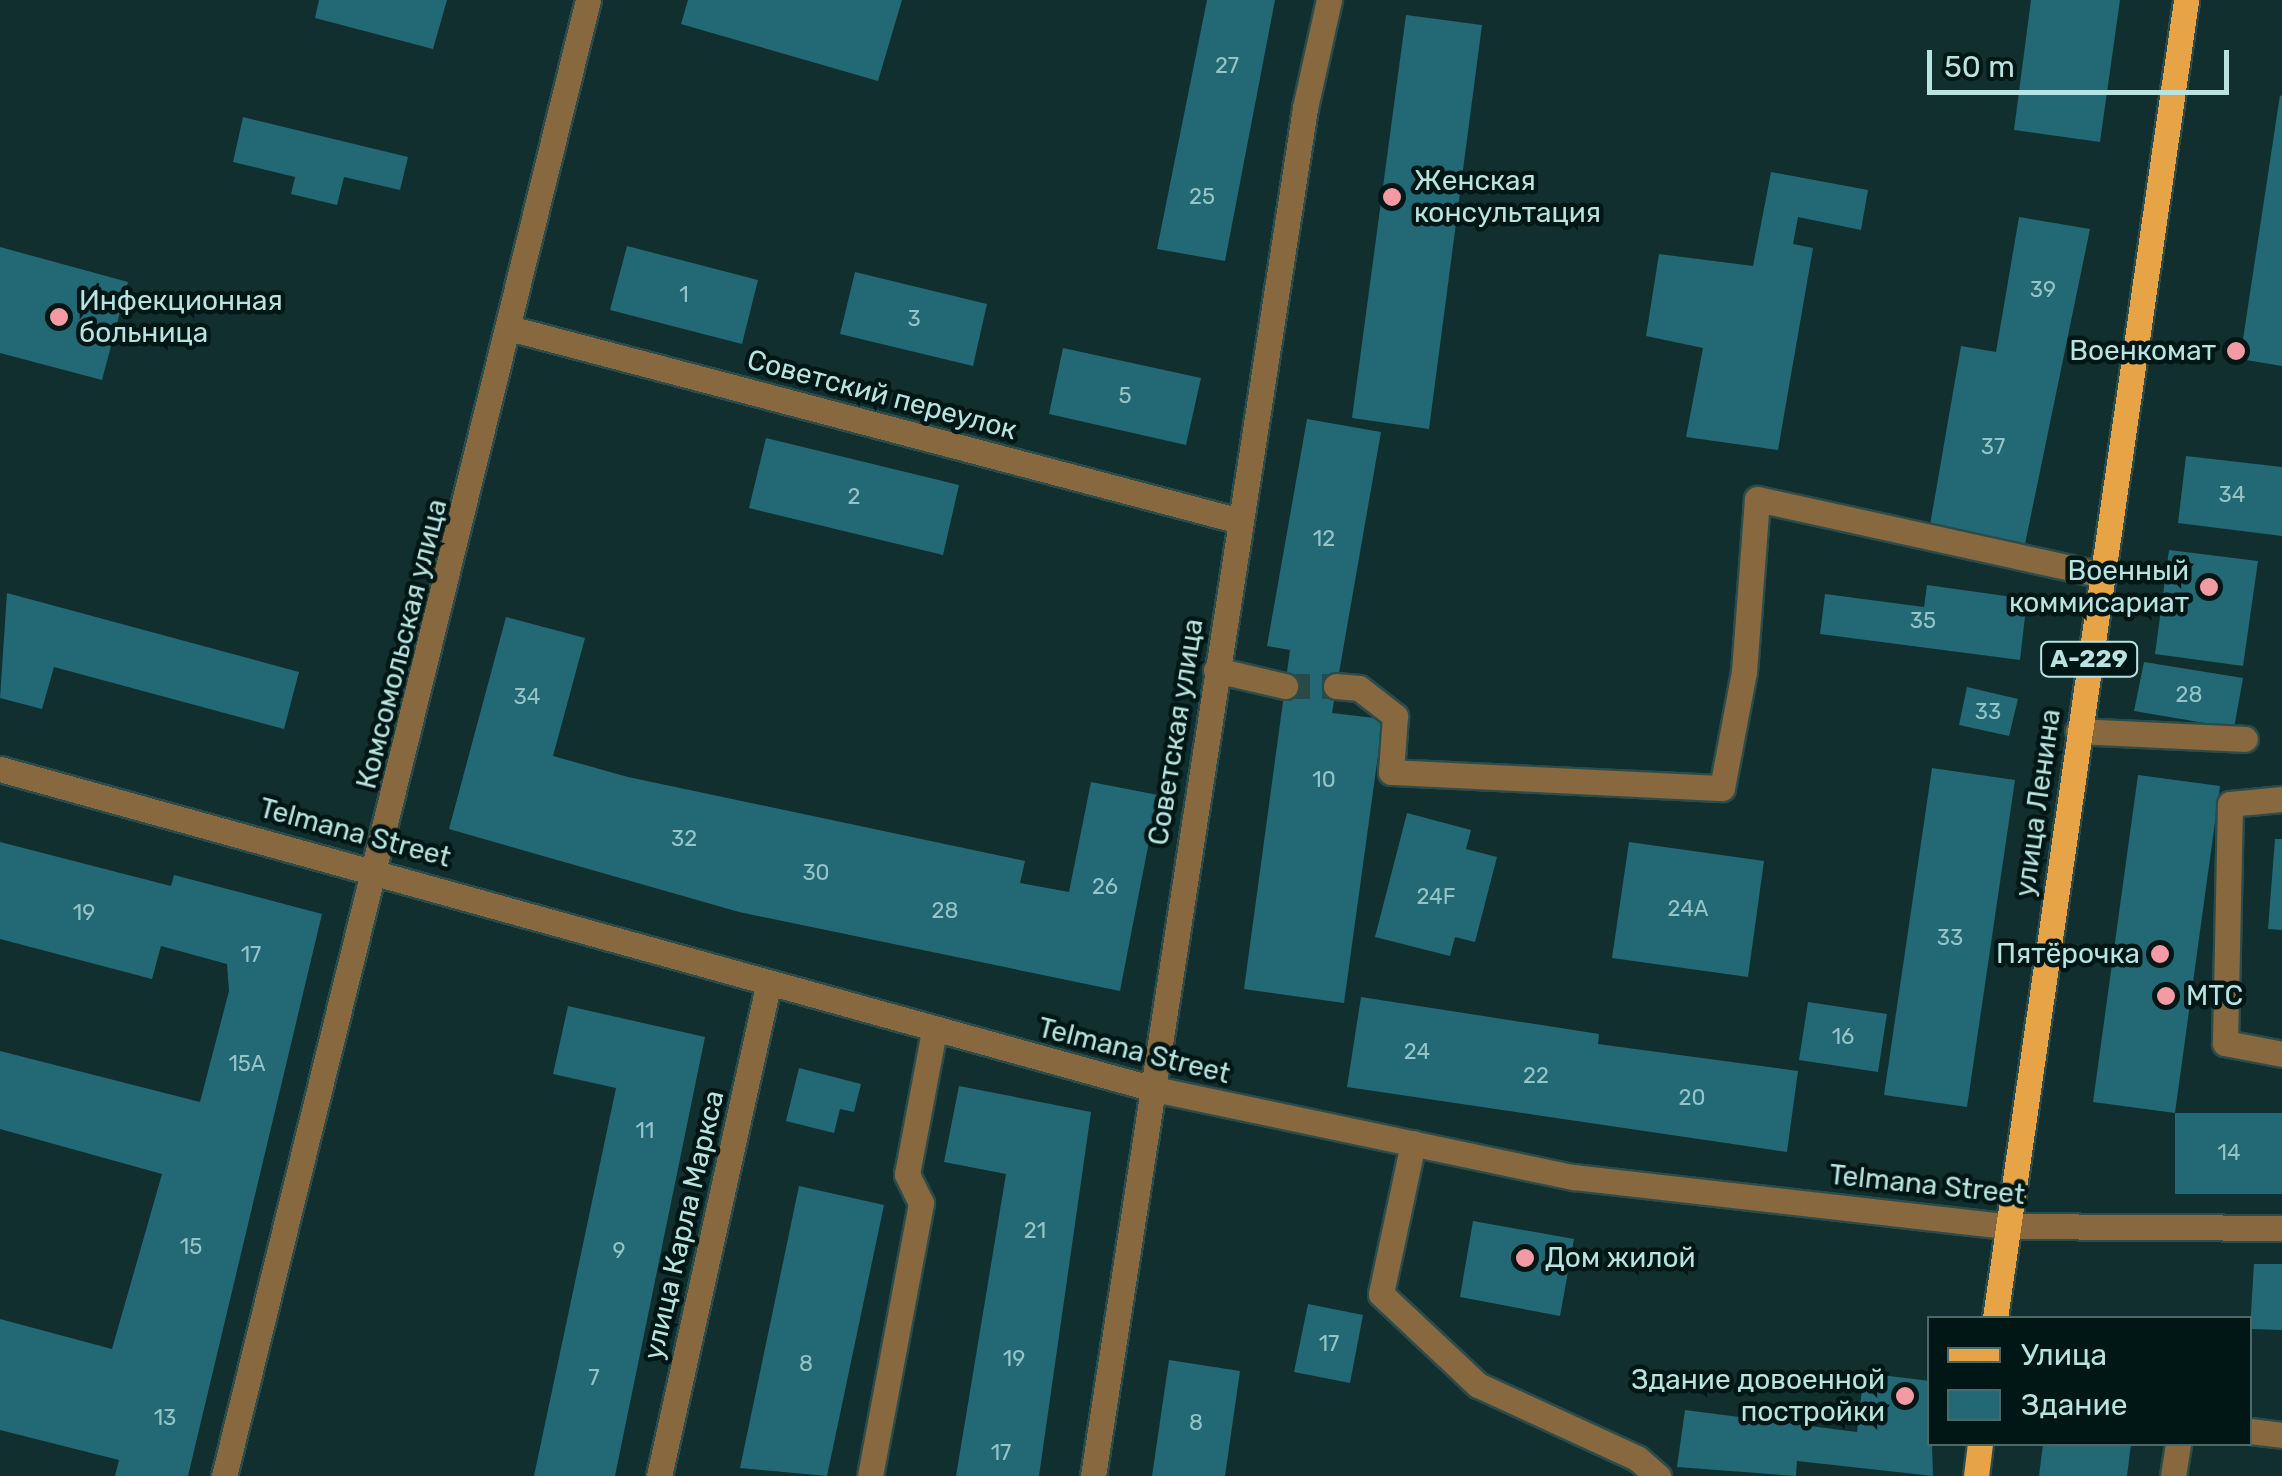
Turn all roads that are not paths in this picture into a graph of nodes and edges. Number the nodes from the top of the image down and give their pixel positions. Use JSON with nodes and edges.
{"nodes":[{"id":1,"x":588,"y":0,"type":"edge"},
{"id":2,"x":1328,"y":0,"type":"edge"},
{"id":3,"x":2186,"y":0,"type":"edge"},
{"id":4,"x":509,"y":328,"type":"junction"},
{"id":5,"x":1240,"y":521,"type":"junction"},
{"id":6,"x":2102,"y":575,"type":"junction"},
{"id":7,"x":1216,"y":670,"type":"junction"},
{"id":8,"x":1285,"y":686,"type":"tunnel mouth"},
{"id":9,"x":1336,"y":686,"type":"tunnel mouth"},
{"id":10,"x":2078,"y":731,"type":"junction"},
{"id":11,"x":2245,"y":739,"type":"dead end"},
{"id":12,"x":0,"y":769,"type":"edge"},
{"id":13,"x":2282,"y":800,"type":"edge"},
{"id":14,"x":378,"y":869,"type":"junction"},
{"id":15,"x":768,"y":986,"type":"junction"},
{"id":16,"x":934,"y":1030,"type":"junction"},
{"id":17,"x":2282,"y":1054,"type":"edge"},
{"id":18,"x":1150,"y":1088,"type":"junction"},
{"id":19,"x":1413,"y":1143,"type":"junction"},
{"id":20,"x":2006,"y":1226,"type":"junction"},
{"id":21,"x":2282,"y":1228,"type":"edge"},
{"id":22,"x":1995,"y":1316,"type":"edge"},
{"id":23,"x":2252,"y":1430,"type":"edge"},
{"id":24,"x":2282,"y":1435,"type":"edge"},
{"id":25,"x":1980,"y":1446,"type":"edge"},
{"id":26,"x":2178,"y":1446,"type":"edge"},
{"id":27,"x":224,"y":1476,"type":"edge"},
{"id":28,"x":659,"y":1476,"type":"edge"},
{"id":29,"x":870,"y":1476,"type":"edge"},
{"id":30,"x":1093,"y":1476,"type":"edge"},
{"id":31,"x":1658,"y":1476,"type":"edge"},
{"id":32,"x":1976,"y":1476,"type":"edge"},
{"id":33,"x":2172,"y":1476,"type":"edge"}],
"edges":[{"from":1,"to":4,"type":"street","name":"Комсомольская улица"},
{"from":2,"to":5,"type":"street","name":"Советская улица"},
{"from":3,"to":6,"type":"main road","name":"улица Ленина","number":"А-229"},
{"from":4,"to":5,"type":"street","name":"Советский переулок"},
{"from":4,"to":14,"type":"street","name":"Комсомольская улица"},
{"from":5,"to":7,"type":"street","name":"Советская улица"},
{"from":6,"to":9,"type":"street"},
{"from":6,"to":10,"type":"main road","name":"улица Ленина","number":"А-229"},
{"from":7,"to":8,"type":"street"},
{"from":7,"to":18,"type":"street","name":"Советская улица"},
{"from":10,"to":11,"type":"street"},
{"from":10,"to":20,"type":"main road","name":"улица Ленина","number":"А-229"},
{"from":12,"to":14,"type":"street","name":"Telmana Street"},
{"from":13,"to":17,"type":"street"},
{"from":14,"to":15,"type":"street","name":"Telmana Street"},
{"from":14,"to":27,"type":"street","name":"Комсомольская улица"},
{"from":15,"to":16,"type":"street","name":"Telmana Street"},
{"from":15,"to":28,"type":"street","name":"улица Карла Маркса"},
{"from":16,"to":18,"type":"street","name":"Telmana Street"},
{"from":16,"to":29,"type":"street"},
{"from":18,"to":19,"type":"street","name":"Telmana Street"},
{"from":18,"to":30,"type":"street","name":"Советская улица"},
{"from":19,"to":20,"type":"street","name":"Telmana Street"},
{"from":19,"to":31,"type":"street"},
{"from":20,"to":21,"type":"street","name":"Telmana Street"},
{"from":20,"to":22,"type":"main road","name":"улица Ленина","number":"А-229"},
{"from":23,"to":24,"type":"street"},
{"from":25,"to":32,"type":"main road"},
{"from":26,"to":33,"type":"street"}]}
